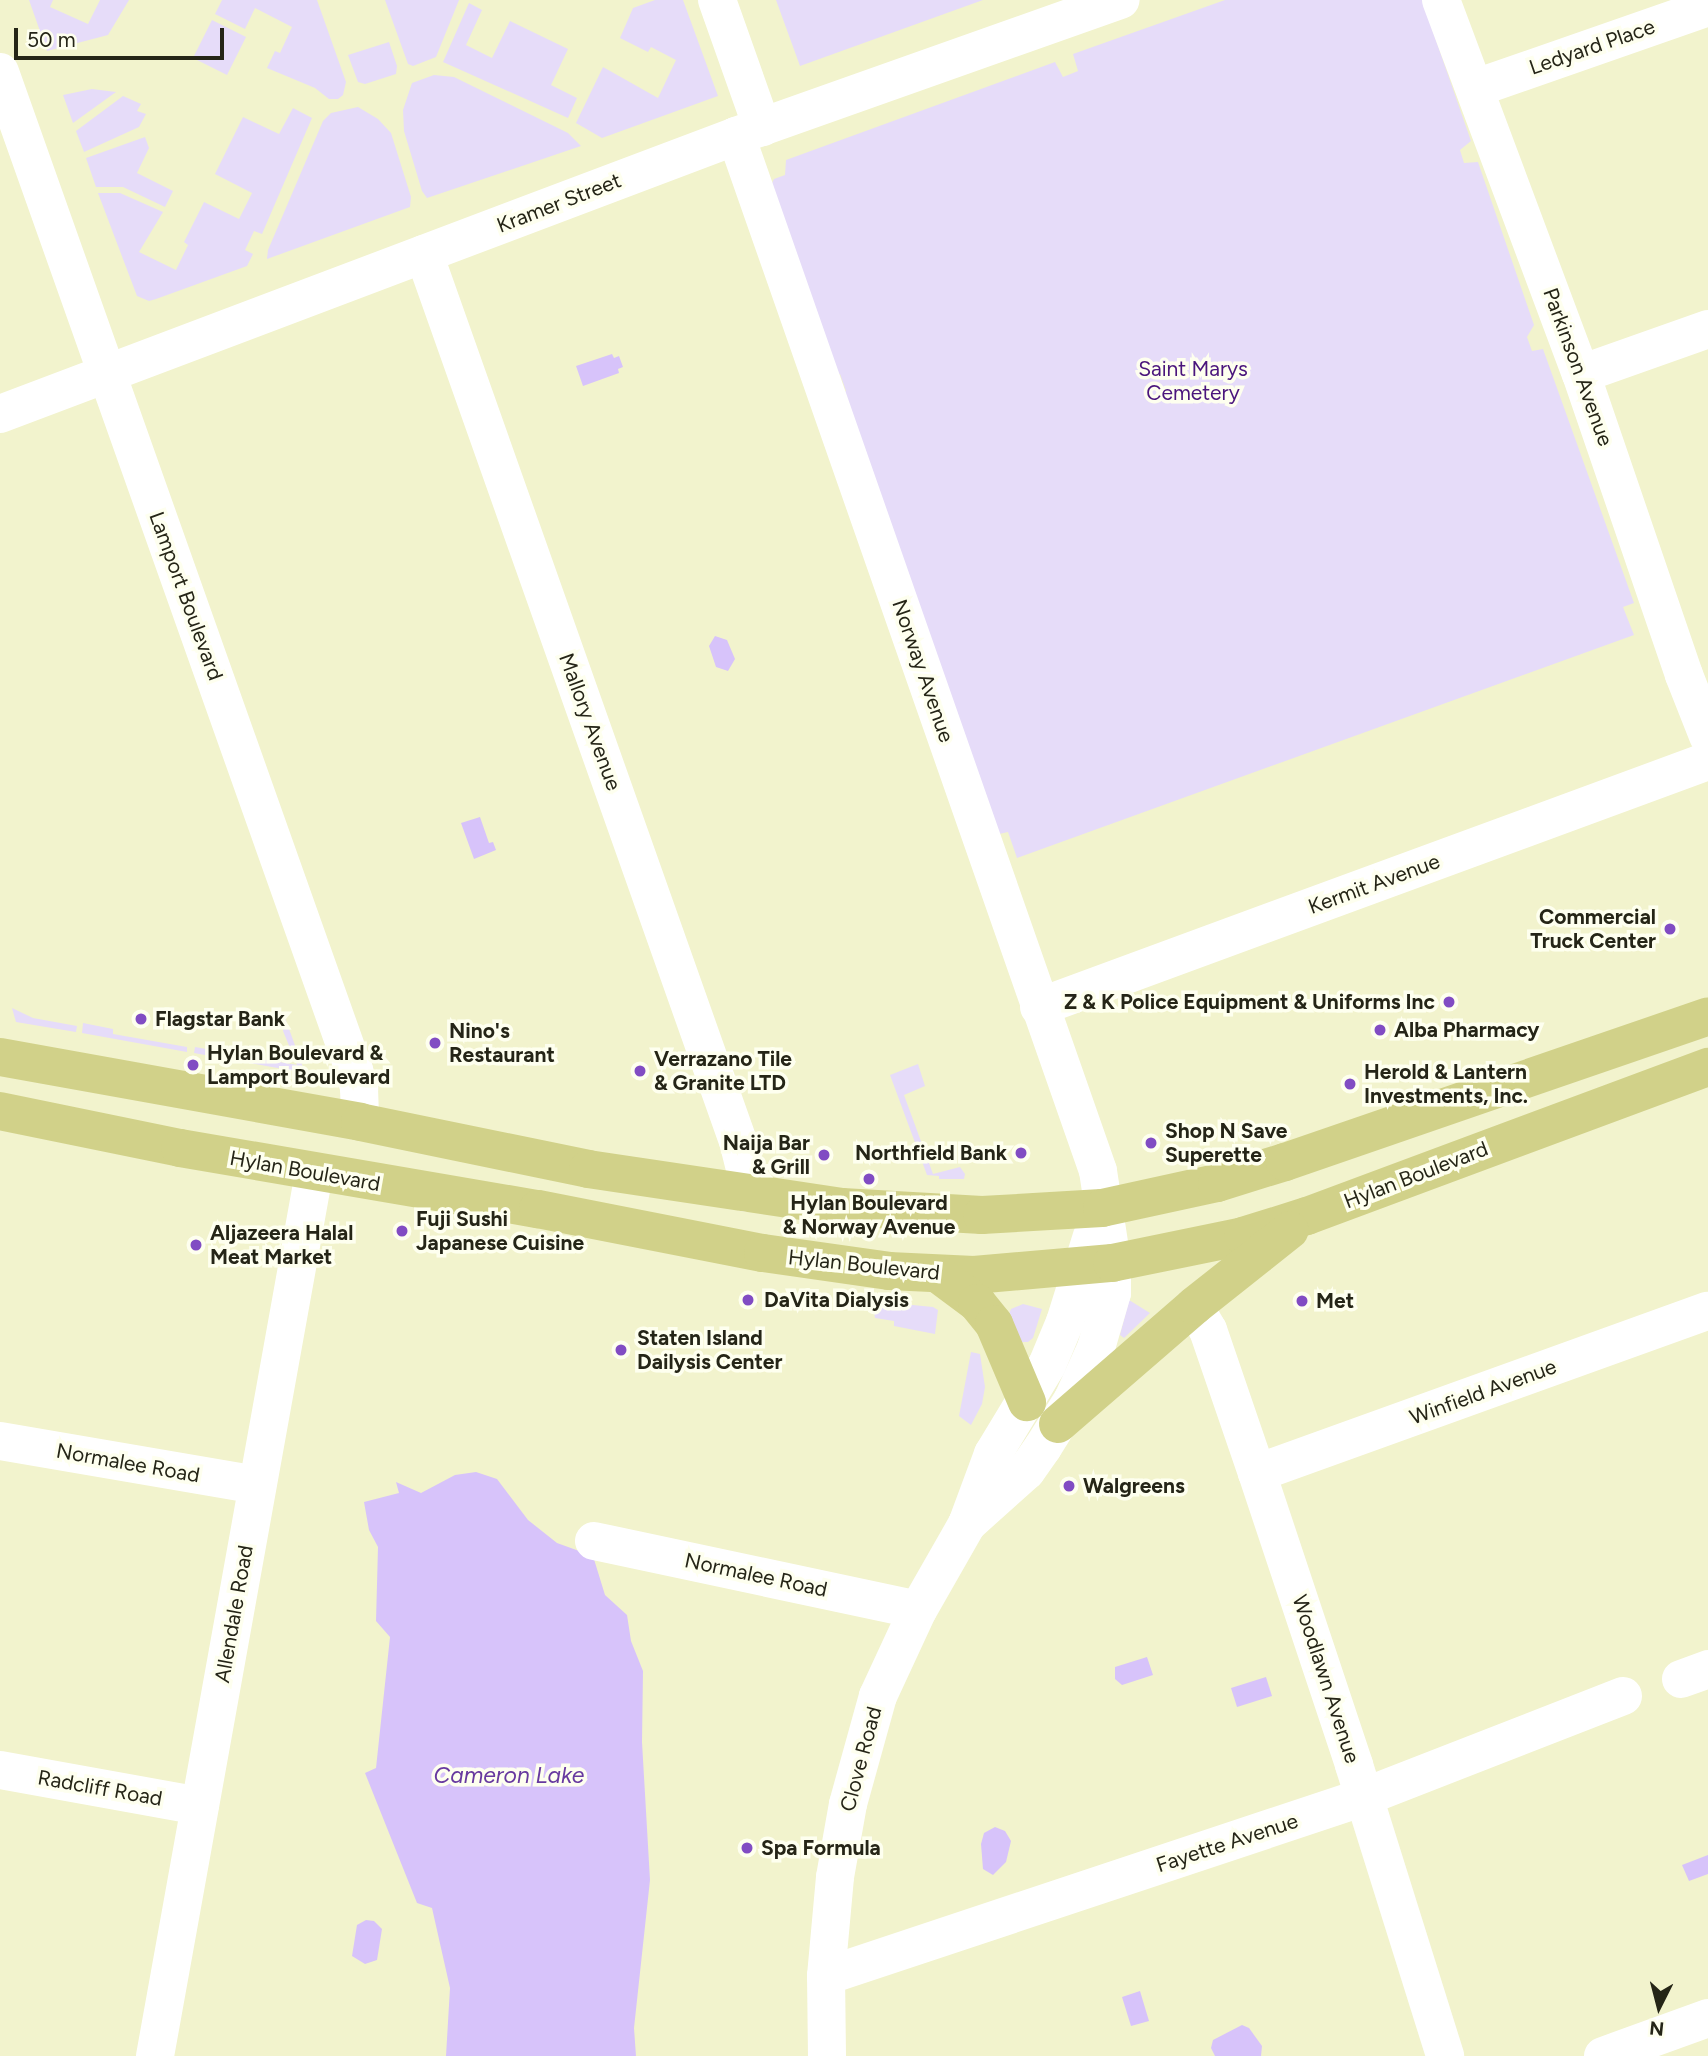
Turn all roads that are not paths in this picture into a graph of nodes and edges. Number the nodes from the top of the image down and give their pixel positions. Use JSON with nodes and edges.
{"nodes":[{"id":1,"x":717,"y":0,"type":"edge"},
{"id":2,"x":1121,"y":0,"type":"edge"},
{"id":3,"x":1441,"y":0,"type":"edge"},
{"id":4,"x":1708,"y":7,"type":"edge"},
{"id":5,"x":0,"y":72,"type":"edge"},
{"id":6,"x":1476,"y":88,"type":"junction"},
{"id":7,"x":749,"y":131,"type":"junction"},
{"id":8,"x":424,"y":254,"type":"junction"},
{"id":9,"x":1708,"y":329,"type":"edge"},
{"id":10,"x":107,"y":374,"type":"junction"},
{"id":11,"x":1581,"y":374,"type":"junction"},
{"id":12,"x":0,"y":414,"type":"edge"},
{"id":13,"x":1696,"y":670,"type":"edge"},
{"id":14,"x":1708,"y":736,"type":"edge"},
{"id":15,"x":1708,"y":761,"type":"edge"},
{"id":16,"x":1039,"y":1007,"type":"junction"},
{"id":17,"x":1708,"y":1016,"type":"edge"},
{"id":18,"x":0,"y":1057,"type":"edge"},
{"id":19,"x":1708,"y":1067,"type":"edge"},
{"id":20,"x":0,"y":1111,"type":"edge"},
{"id":21,"x":360,"y":1122,"type":"junction"},
{"id":22,"x":314,"y":1173,"type":"junction"},
{"id":23,"x":746,"y":1193,"type":"junction"},
{"id":24,"x":1102,"y":1208,"type":"junction"},
{"id":25,"x":1307,"y":1216,"type":"junction"},
{"id":26,"x":1097,"y":1265,"type":"junction"},
{"id":27,"x":938,"y":1274,"type":"junction"},
{"id":28,"x":1194,"y":1306,"type":"junction"},
{"id":29,"x":1708,"y":1311,"type":"edge"},
{"id":30,"x":1027,"y":1402,"type":"junction"},
{"id":31,"x":1058,"y":1424,"type":"junction"},
{"id":32,"x":0,"y":1441,"type":"edge"},
{"id":33,"x":1257,"y":1473,"type":"junction"},
{"id":34,"x":257,"y":1485,"type":"junction"},
{"id":35,"x":967,"y":1524,"type":"junction"},
{"id":36,"x":594,"y":1541,"type":"dead end"},
{"id":37,"x":918,"y":1610,"type":"junction"},
{"id":38,"x":1623,"y":1696,"type":"dead end"},
{"id":39,"x":0,"y":1770,"type":"edge"},
{"id":40,"x":1364,"y":1797,"type":"junction"},
{"id":41,"x":200,"y":1806,"type":"junction"},
{"id":42,"x":825,"y":1976,"type":"junction"},
{"id":43,"x":1708,"y":2018,"type":"edge"},
{"id":44,"x":155,"y":2056,"type":"edge"},
{"id":45,"x":827,"y":2056,"type":"edge"},
{"id":46,"x":1445,"y":2056,"type":"edge"},
{"id":47,"x":1603,"y":2056,"type":"edge"}],
"edges":[{"from":1,"to":7,"type":"street","name":"Norway Avenue"},
{"from":2,"to":7,"type":"street","name":"Kramer Street"},
{"from":3,"to":6,"type":"street","name":"Parkinson Avenue"},
{"from":4,"to":6,"type":"street","name":"Ledyard Place"},
{"from":5,"to":10,"type":"street","name":"Lamport Boulevard"},
{"from":6,"to":11,"type":"street","name":"Parkinson Avenue"},
{"from":7,"to":8,"type":"street","name":"Kramer Street"},
{"from":7,"to":16,"type":"street","name":"Norway Avenue"},
{"from":8,"to":10,"type":"street","name":"Kramer Street"},
{"from":8,"to":23,"type":"street","name":"Mallory Avenue"},
{"from":9,"to":11,"type":"street"},
{"from":10,"to":12,"type":"street","name":"Kramer Street"},
{"from":10,"to":21,"type":"street","name":"Lamport Boulevard"},
{"from":11,"to":13,"type":"street","name":"Parkinson Avenue"},
{"from":13,"to":14,"type":"street","name":"Parkinson Avenue"},
{"from":15,"to":16,"type":"street","name":"Kermit Avenue"},
{"from":16,"to":24,"type":"street","name":"Norway Avenue"},
{"from":17,"to":24,"type":"main road"},
{"from":18,"to":21,"type":"main road"},
{"from":19,"to":25,"type":"main road","name":"Hylan Boulevard"},
{"from":20,"to":22,"type":"main road","name":"Hylan Boulevard"},
{"from":21,"to":23,"type":"main road"},
{"from":22,"to":27,"type":"main road","name":"Hylan Boulevard"},
{"from":22,"to":34,"type":"street","name":"Allendale Road"},
{"from":23,"to":24,"type":"main road"},
{"from":24,"to":26,"type":"street","name":"Norway Avenue"},
{"from":25,"to":26,"type":"main road","name":"Hylan Boulevard"},
{"from":25,"to":28,"type":"main road"},
{"from":26,"to":27,"type":"main road","name":"Hylan Boulevard"},
{"from":26,"to":30,"type":"street","name":"Clove Road"},
{"from":26,"to":31,"type":"street","name":"Clove Road"},
{"from":27,"to":30,"type":"main road"},
{"from":28,"to":31,"type":"main road"},
{"from":28,"to":33,"type":"street","name":"Woodlawn Avenue"},
{"from":29,"to":33,"type":"street","name":"Winfield Avenue"},
{"from":30,"to":35,"type":"street","name":"Clove Road"},
{"from":31,"to":35,"type":"street","name":"Clove Road"},
{"from":32,"to":34,"type":"street","name":"Normalee Road"},
{"from":33,"to":40,"type":"street","name":"Woodlawn Avenue"},
{"from":34,"to":41,"type":"street","name":"Allendale Road"},
{"from":35,"to":37,"type":"street","name":"Clove Road"},
{"from":36,"to":37,"type":"street","name":"Normalee Road"},
{"from":37,"to":42,"type":"street","name":"Clove Road"},
{"from":38,"to":40,"type":"street","name":"Fayette Avenue"},
{"from":39,"to":41,"type":"street","name":"Radcliff Road"},
{"from":40,"to":42,"type":"street","name":"Fayette Avenue"},
{"from":40,"to":46,"type":"street","name":"Woodlawn Avenue"},
{"from":41,"to":44,"type":"street","name":"Allendale Road"},
{"from":42,"to":45,"type":"street","name":"Clove Road"},
{"from":43,"to":47,"type":"street"}]}
